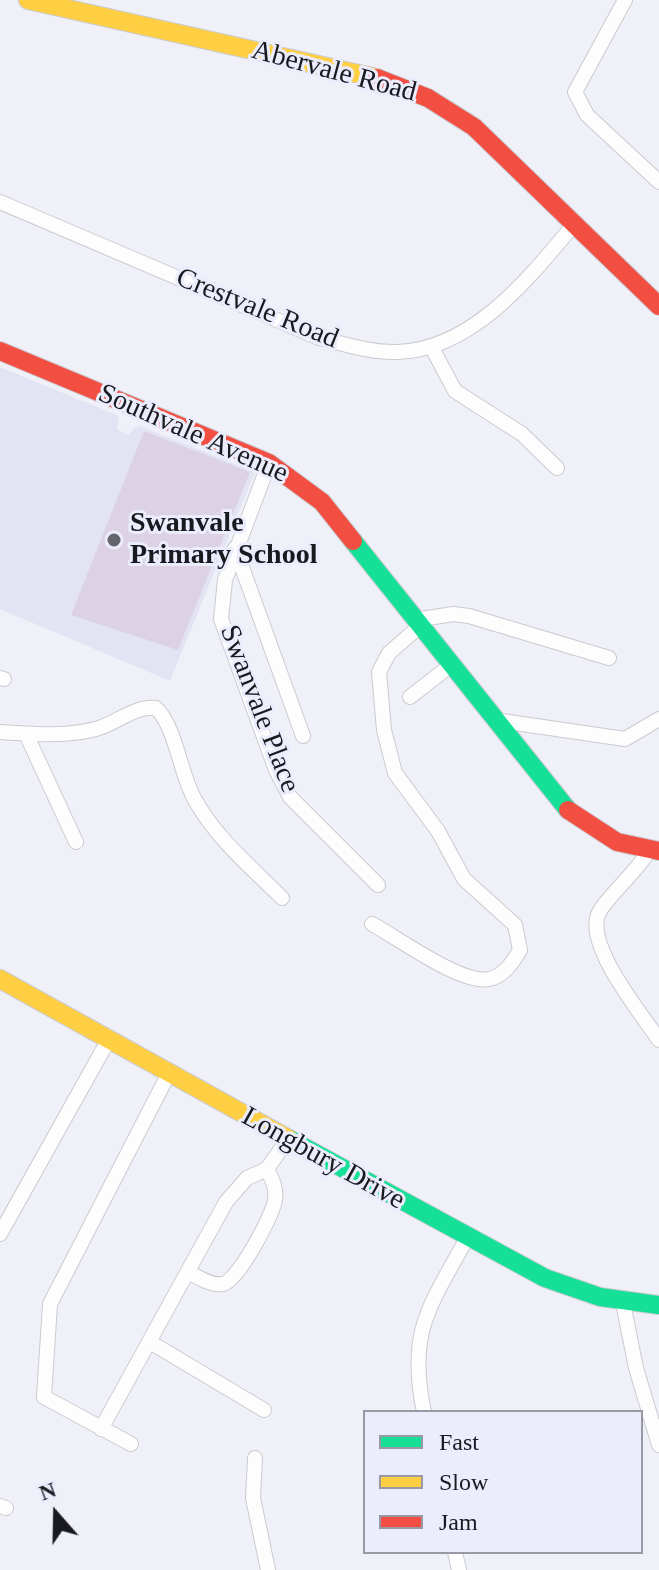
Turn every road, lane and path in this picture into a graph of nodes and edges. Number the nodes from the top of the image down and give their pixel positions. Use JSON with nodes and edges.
{"nodes":[{"id":1,"x":28,"y":0,"type":"edge"},
{"id":2,"x":625,"y":0,"type":"edge"},
{"id":3,"x":659,"y":182,"type":"edge"},
{"id":4,"x":0,"y":202,"type":"edge"},
{"id":5,"x":575,"y":223,"type":"junction"},
{"id":6,"x":659,"y":306,"type":"edge"},
{"id":7,"x":431,"y":346,"type":"junction"},
{"id":8,"x":0,"y":351,"type":"edge"},
{"id":9,"x":269,"y":463,"type":"junction"},
{"id":10,"x":557,"y":468,"type":"dead end"},
{"id":11,"x":235,"y":548,"type":"junction"},
{"id":12,"x":418,"y":623,"type":"junction"},
{"id":13,"x":609,"y":658,"type":"dead end"},
{"id":14,"x":451,"y":665,"type":"junction"},
{"id":15,"x":410,"y":697,"type":"dead end"},
{"id":16,"x":659,"y":719,"type":"edge"},
{"id":17,"x":495,"y":720,"type":"junction"},
{"id":18,"x":0,"y":732,"type":"edge"},
{"id":19,"x":26,"y":734,"type":"junction"},
{"id":20,"x":303,"y":736,"type":"dead end"},
{"id":21,"x":76,"y":842,"type":"dead end"},
{"id":22,"x":654,"y":851,"type":"edge"},
{"id":23,"x":378,"y":885,"type":"dead end"},
{"id":24,"x":282,"y":898,"type":"dead end"},
{"id":25,"x":372,"y":924,"type":"dead end"},
{"id":26,"x":0,"y":979,"type":"edge"},
{"id":27,"x":109,"y":1039,"type":"junction"},
{"id":28,"x":659,"y":1040,"type":"edge"},
{"id":29,"x":169,"y":1073,"type":"junction"},
{"id":30,"x":288,"y":1139,"type":"junction"},
{"id":31,"x":267,"y":1169,"type":"junction"},
{"id":32,"x":0,"y":1234,"type":"edge"},
{"id":33,"x":467,"y":1238,"type":"junction"},
{"id":34,"x":188,"y":1272,"type":"junction"},
{"id":35,"x":623,"y":1303,"type":"junction"},
{"id":36,"x":659,"y":1305,"type":"edge"},
{"id":37,"x":150,"y":1342,"type":"junction"},
{"id":38,"x":264,"y":1410,"type":"dead end"},
{"id":39,"x":424,"y":1410,"type":"edge"},
{"id":40,"x":101,"y":1429,"type":"junction"},
{"id":41,"x":131,"y":1444,"type":"dead end"},
{"id":42,"x":659,"y":1445,"type":"edge"},
{"id":43,"x":255,"y":1458,"type":"dead end"},
{"id":44,"x":268,"y":1570,"type":"edge"}],
"edges":[{"from":1,"to":5,"type":"street","name":"Abervale Road"},
{"from":2,"to":3,"type":"street"},
{"from":4,"to":7,"type":"street","name":"Crestvale Road"},
{"from":5,"to":6,"type":"street","name":"Abervale Road"},
{"from":5,"to":7,"type":"street","name":"Crestvale Road"},
{"from":7,"to":10,"type":"street"},
{"from":8,"to":9,"type":"street","name":"Southvale Avenue"},
{"from":9,"to":11,"type":"street","name":"Swanvale Place"},
{"from":9,"to":12,"type":"street","name":"Southvale Avenue"},
{"from":11,"to":20,"type":"street","name":"Swanvale Place"},
{"from":11,"to":23,"type":"street","name":"Swanvale Place"},
{"from":12,"to":13,"type":"street"},
{"from":12,"to":14,"type":"street","name":"Southvale Avenue"},
{"from":12,"to":25,"type":"street"},
{"from":14,"to":15,"type":"street"},
{"from":14,"to":17,"type":"street","name":"Southvale Avenue"},
{"from":16,"to":17,"type":"street"},
{"from":17,"to":22,"type":"street","name":"Southvale Avenue"},
{"from":18,"to":19,"type":"street"},
{"from":19,"to":21,"type":"street"},
{"from":19,"to":24,"type":"street"},
{"from":22,"to":28,"type":"street"},
{"from":26,"to":27,"type":"street","name":"Longbury Drive"},
{"from":27,"to":29,"type":"street","name":"Longbury Drive"},
{"from":27,"to":32,"type":"street"},
{"from":29,"to":30,"type":"street","name":"Longbury Drive"},
{"from":29,"to":40,"type":"street"},
{"from":30,"to":31,"type":"street"},
{"from":30,"to":33,"type":"street","name":"Longbury Drive"},
{"from":31,"to":34,"type":"street"},
{"from":31,"to":34,"type":"street"},
{"from":33,"to":35,"type":"street","name":"Longbury Drive"},
{"from":33,"to":39,"type":"street"},
{"from":34,"to":37,"type":"street"},
{"from":35,"to":36,"type":"street","name":"Longbury Drive"},
{"from":35,"to":42,"type":"street"},
{"from":37,"to":38,"type":"street"},
{"from":37,"to":40,"type":"street"},
{"from":40,"to":41,"type":"street"},
{"from":43,"to":44,"type":"street"}]}
